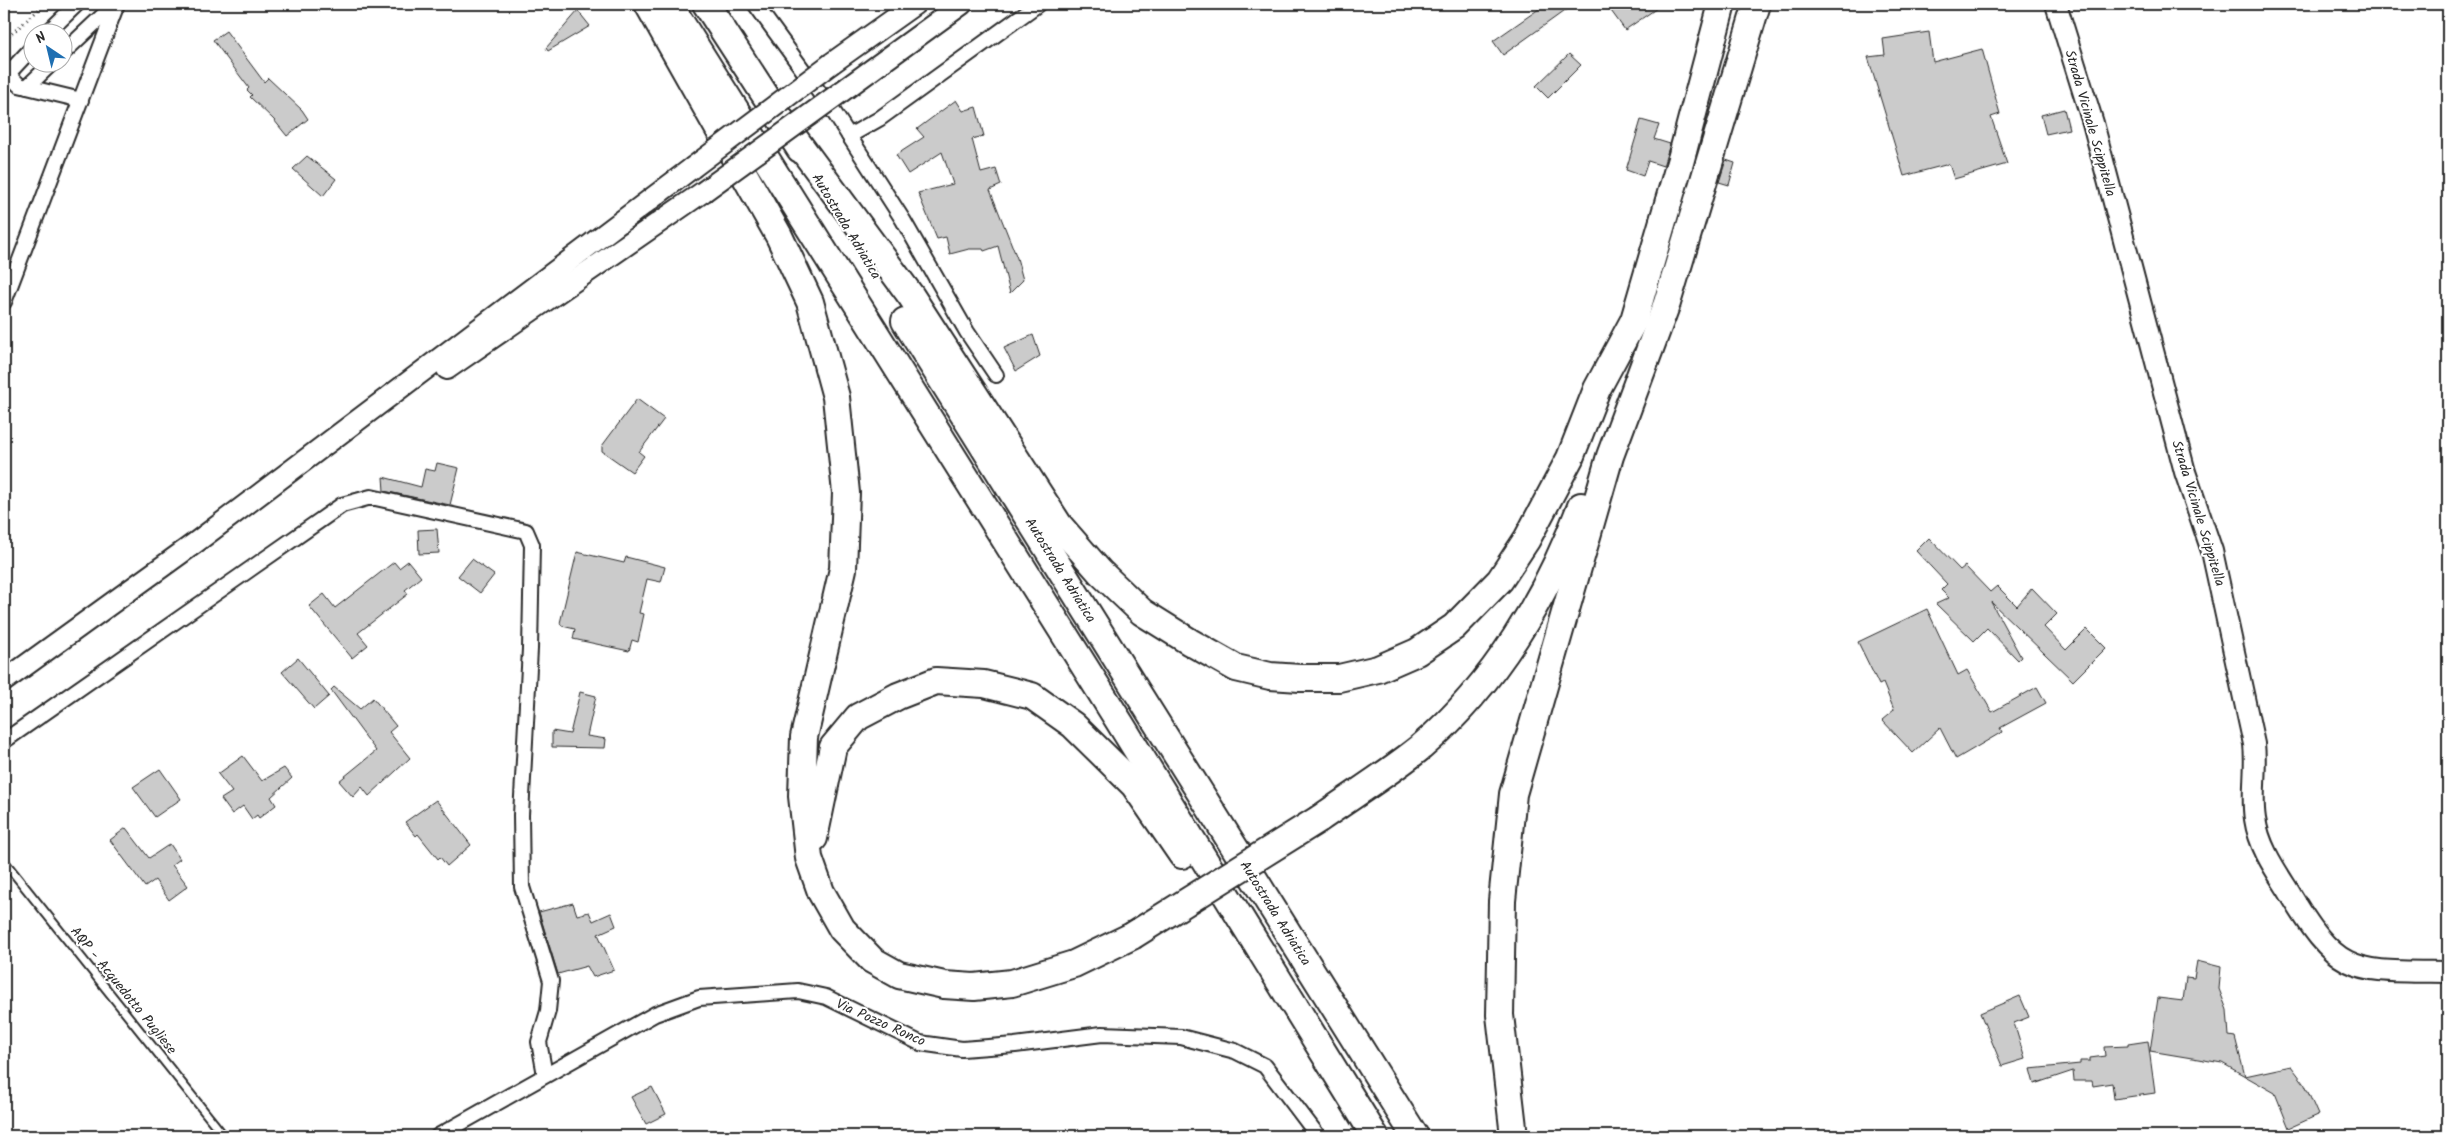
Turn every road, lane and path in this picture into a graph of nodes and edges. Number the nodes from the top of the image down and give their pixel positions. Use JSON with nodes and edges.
{"nodes":[{"id":1,"x":45,"y":4,"type":"edge"},
{"id":2,"x":77,"y":4,"type":"edge"},
{"id":3,"x":116,"y":4,"type":"edge"},
{"id":4,"x":648,"y":4,"type":"edge"},
{"id":5,"x":669,"y":4,"type":"edge"},
{"id":6,"x":706,"y":4,"type":"edge"},
{"id":7,"x":755,"y":4,"type":"edge"},
{"id":8,"x":915,"y":4,"type":"edge"},
{"id":9,"x":962,"y":4,"type":"edge"},
{"id":10,"x":1038,"y":4,"type":"edge"},
{"id":11,"x":1722,"y":4,"type":"edge"},
{"id":12,"x":1758,"y":4,"type":"edge"},
{"id":13,"x":2056,"y":4,"type":"edge"},
{"id":14,"x":58,"y":22,"type":"edge"},
{"id":15,"x":72,"y":45,"type":"edge"},
{"id":16,"x":4,"y":46,"type":"edge"},
{"id":17,"x":22,"y":59,"type":"edge"},
{"id":18,"x":43,"y":72,"type":"edge"},
{"id":19,"x":6,"y":76,"type":"edge"},
{"id":20,"x":27,"y":87,"type":"junction"},
{"id":21,"x":80,"y":100,"type":"junction"},
{"id":22,"x":792,"y":135,"type":"junction"},
{"id":23,"x":849,"y":136,"type":"junction"},
{"id":24,"x":4,"y":302,"type":"edge"},
{"id":25,"x":1668,"y":303,"type":"junction"},
{"id":26,"x":1634,"y":320,"type":"junction"},
{"id":27,"x":996,"y":375,"type":"dead end"},
{"id":28,"x":1602,"y":451,"type":"junction"},
{"id":29,"x":195,"y":543,"type":"junction"},
{"id":30,"x":4,"y":681,"type":"edge"},
{"id":31,"x":4,"y":741,"type":"edge"},
{"id":32,"x":809,"y":858,"type":"junction"},
{"id":33,"x":4,"y":860,"type":"edge"},
{"id":34,"x":2448,"y":972,"type":"edge"},
{"id":35,"x":545,"y":1075,"type":"junction"},
{"id":36,"x":1372,"y":1131,"type":"edge"},
{"id":37,"x":224,"y":1136,"type":"edge"},
{"id":38,"x":438,"y":1136,"type":"edge"},
{"id":39,"x":1318,"y":1136,"type":"edge"},
{"id":40,"x":1415,"y":1136,"type":"edge"},
{"id":41,"x":1514,"y":1136,"type":"edge"}],
"edges":[{"from":1,"to":16,"type":"path"},
{"from":2,"to":14,"type":"street"},
{"from":3,"to":15,"type":"street"},
{"from":3,"to":21,"type":"street"},
{"from":4,"to":32,"type":"highway"},
{"from":5,"to":36,"type":"highway"},
{"from":6,"to":22,"type":"highway","name":"Autostrada Adriatica"},
{"from":7,"to":23,"type":"street"},
{"from":8,"to":29,"type":"main road","bridge":true},
{"from":9,"to":29,"type":"main road","bridge":true},
{"from":10,"to":23,"type":"street"},
{"from":11,"to":26,"type":"highway"},
{"from":12,"to":25,"type":"highway"},
{"from":13,"to":34,"type":"main road","name":"Strada Vicinale Scippitella"},
{"from":17,"to":19,"type":"street"},
{"from":18,"to":20,"type":"street"},
{"from":19,"to":20,"type":"street"},
{"from":20,"to":21,"type":"street"},
{"from":21,"to":24,"type":"street"},
{"from":22,"to":26,"type":"highway"},
{"from":22,"to":40,"type":"highway","name":"Autostrada Adriatica"},
{"from":23,"to":27,"type":"street"},
{"from":25,"to":28,"type":"highway"},
{"from":25,"to":41,"type":"highway"},
{"from":26,"to":28,"type":"highway"},
{"from":28,"to":32,"type":"highway","bridge":true},
{"from":29,"to":30,"type":"main road"},
{"from":31,"to":35,"type":"street"},
{"from":32,"to":36,"type":"highway"},
{"from":33,"to":37,"type":"lane","name":"AQP - Acquedotto Pugliese"},
{"from":35,"to":38,"type":"street","name":"Via Pozzo Ronco"},
{"from":35,"to":39,"type":"street","name":"Via Pozzo Ronco"}]}
